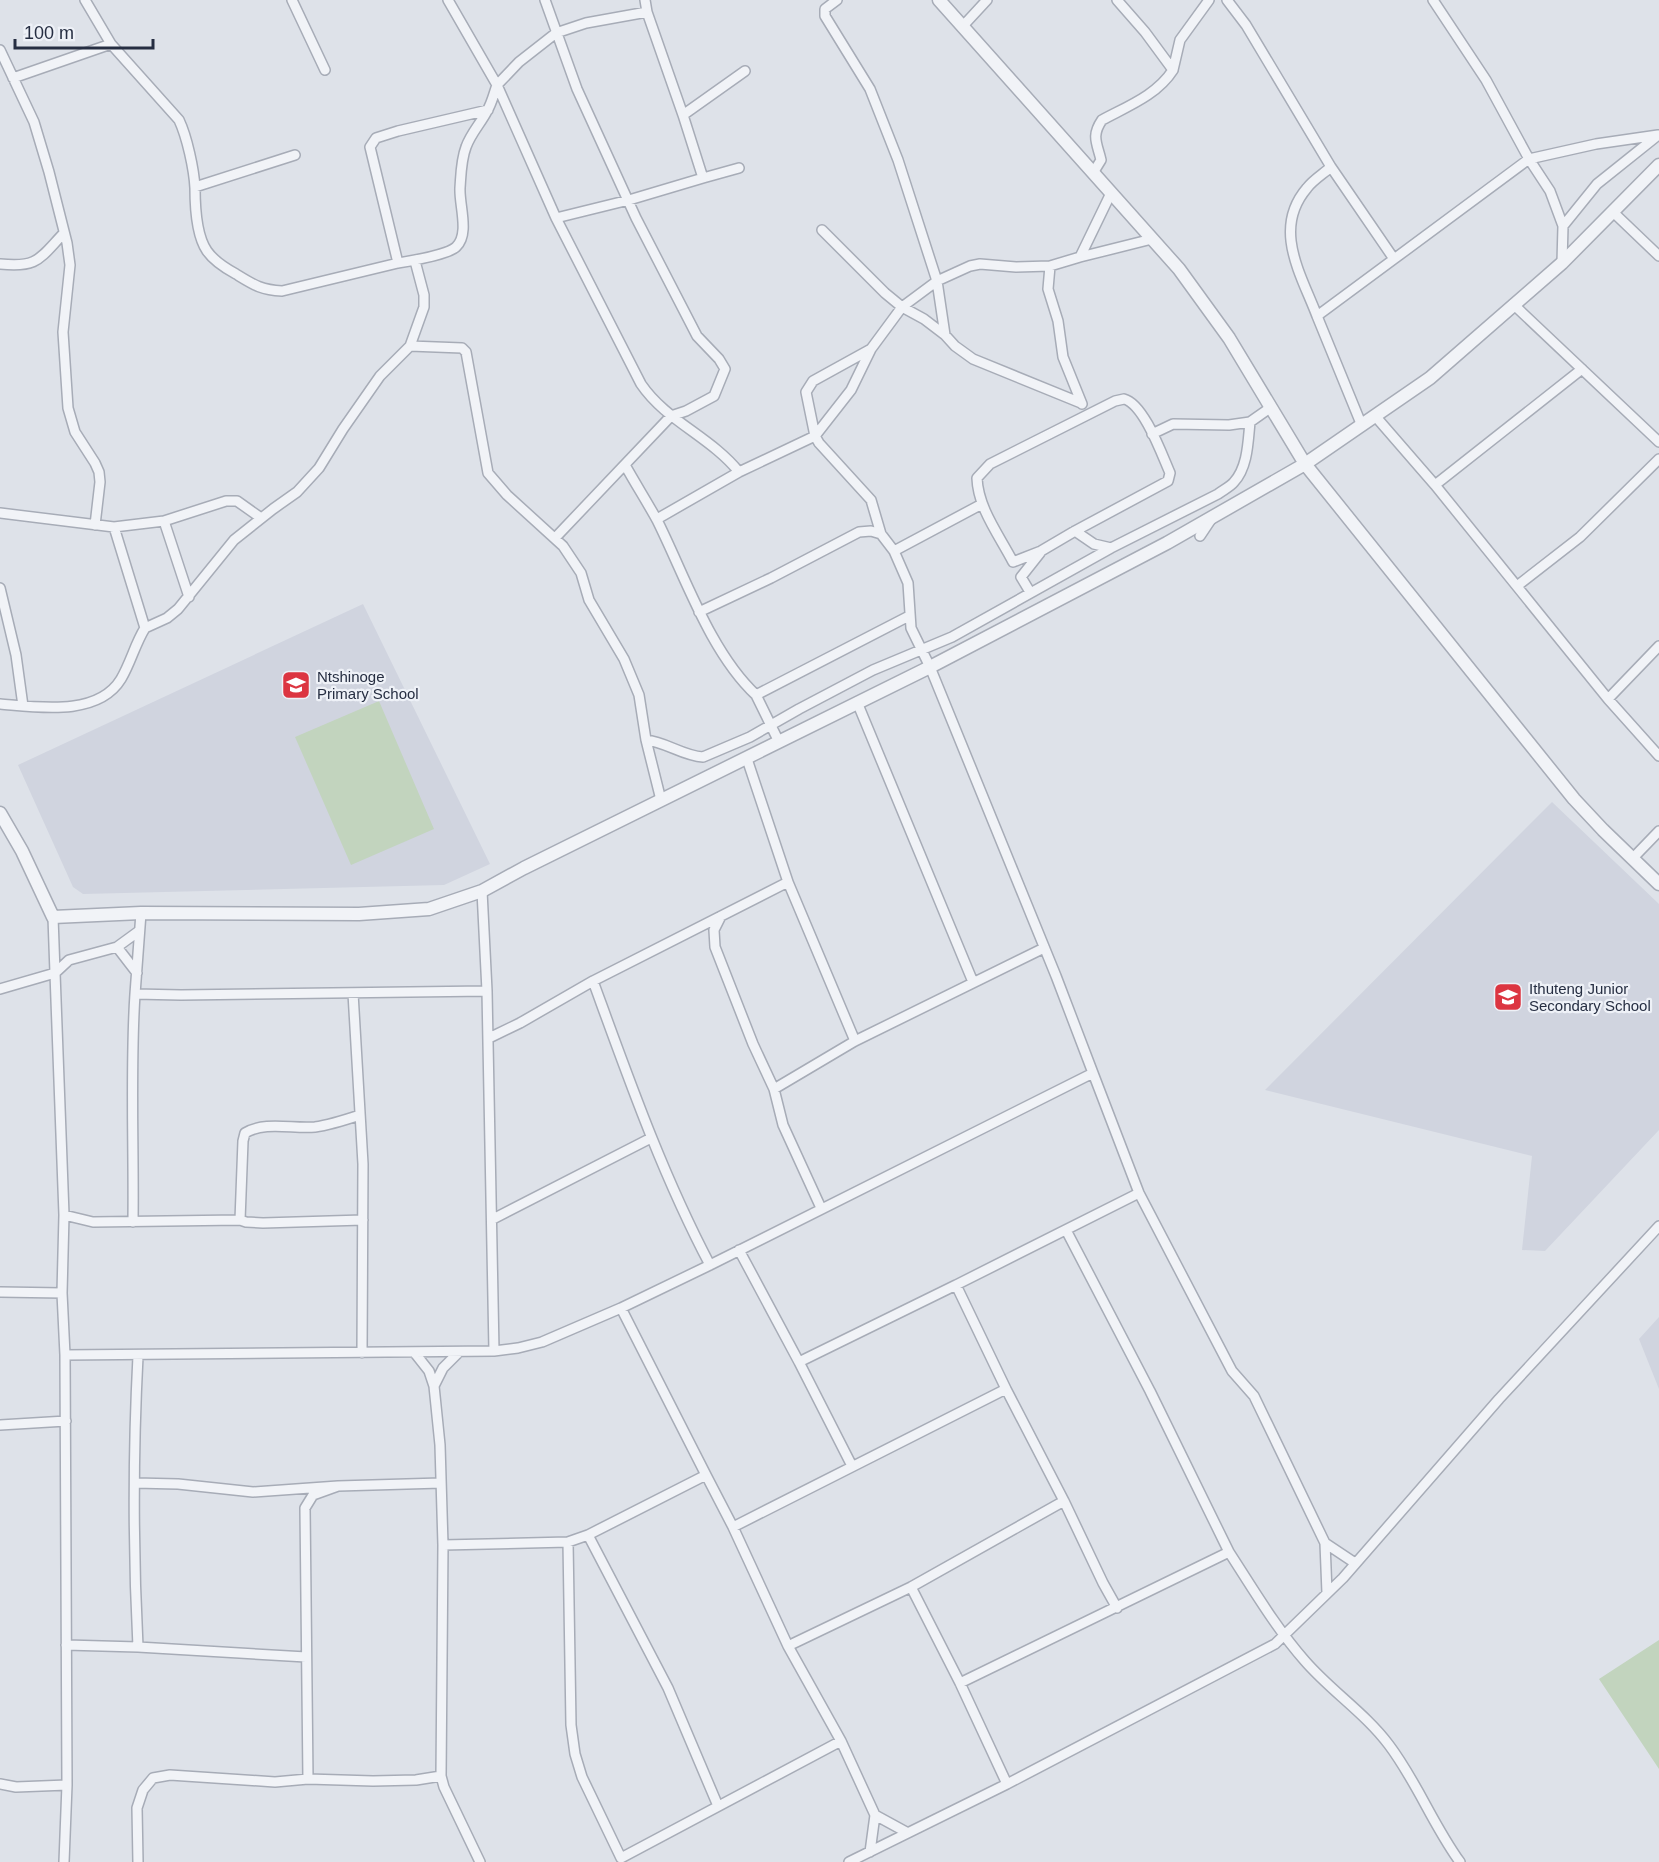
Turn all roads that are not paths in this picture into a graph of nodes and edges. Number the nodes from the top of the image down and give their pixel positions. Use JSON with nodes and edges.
{"nodes":[{"id":1,"x":85,"y":0,"type":"edge"},
{"id":2,"x":292,"y":0,"type":"edge"},
{"id":3,"x":448,"y":0,"type":"edge"},
{"id":4,"x":545,"y":0,"type":"edge"},
{"id":5,"x":645,"y":0,"type":"edge"},
{"id":6,"x":837,"y":0,"type":"edge"},
{"id":7,"x":939,"y":0,"type":"edge"},
{"id":8,"x":987,"y":0,"type":"edge"},
{"id":9,"x":1117,"y":0,"type":"edge"},
{"id":10,"x":1209,"y":0,"type":"edge"},
{"id":11,"x":1227,"y":0,"type":"edge"},
{"id":12,"x":1433,"y":0,"type":"edge"},
{"id":13,"x":646,"y":12,"type":"junction"},
{"id":14,"x":962,"y":27,"type":"junction"},
{"id":15,"x":556,"y":33,"type":"junction"},
{"id":16,"x":111,"y":44,"type":"junction"},
{"id":17,"x":0,"y":50,"type":"edge"},
{"id":18,"x":326,"y":70,"type":"dead end"},
{"id":19,"x":1173,"y":70,"type":"junction"},
{"id":20,"x":745,"y":71,"type":"dead end"},
{"id":21,"x":13,"y":78,"type":"junction"},
{"id":22,"x":497,"y":85,"type":"junction"},
{"id":23,"x":488,"y":110,"type":"junction"},
{"id":24,"x":683,"y":115,"type":"junction"},
{"id":25,"x":1659,"y":135,"type":"edge"},
{"id":26,"x":295,"y":154,"type":"dead end"},
{"id":27,"x":1529,"y":159,"type":"junction"},
{"id":28,"x":1659,"y":165,"type":"edge"},
{"id":29,"x":1331,"y":166,"type":"junction"},
{"id":30,"x":739,"y":168,"type":"dead end"},
{"id":31,"x":1092,"y":173,"type":"junction"},
{"id":32,"x":702,"y":178,"type":"junction"},
{"id":33,"x":195,"y":187,"type":"junction"},
{"id":34,"x":1111,"y":193,"type":"junction"},
{"id":35,"x":629,"y":201,"type":"junction"},
{"id":36,"x":1613,"y":212,"type":"junction"},
{"id":37,"x":556,"y":218,"type":"junction"},
{"id":38,"x":1563,"y":226,"type":"junction"},
{"id":39,"x":822,"y":230,"type":"dead end"},
{"id":40,"x":64,"y":233,"type":"junction"},
{"id":41,"x":1152,"y":238,"type":"junction"},
{"id":42,"x":1659,"y":256,"type":"edge"},
{"id":43,"x":1080,"y":257,"type":"junction"},
{"id":44,"x":1394,"y":259,"type":"junction"},
{"id":45,"x":416,"y":261,"type":"junction"},
{"id":46,"x":398,"y":263,"type":"junction"},
{"id":47,"x":1562,"y":263,"type":"junction"},
{"id":48,"x":0,"y":264,"type":"edge"},
{"id":49,"x":1050,"y":266,"type":"junction"},
{"id":50,"x":937,"y":281,"type":"junction"},
{"id":51,"x":1513,"y":304,"type":"junction"},
{"id":52,"x":902,"y":307,"type":"junction"},
{"id":53,"x":1317,"y":316,"type":"junction"},
{"id":54,"x":945,"y":335,"type":"junction"},
{"id":55,"x":410,"y":346,"type":"junction"},
{"id":56,"x":871,"y":349,"type":"junction"},
{"id":57,"x":1582,"y":369,"type":"junction"},
{"id":58,"x":1082,"y":403,"type":"junction"},
{"id":59,"x":1270,"y":408,"type":"junction"},
{"id":60,"x":1089,"y":414,"type":"junction"},
{"id":61,"x":671,"y":416,"type":"junction"},
{"id":62,"x":1376,"y":417,"type":"junction"},
{"id":63,"x":1250,"y":422,"type":"junction"},
{"id":64,"x":1362,"y":426,"type":"junction"},
{"id":65,"x":1152,"y":434,"type":"junction"},
{"id":66,"x":816,"y":436,"type":"junction"},
{"id":67,"x":1659,"y":442,"type":"edge"},
{"id":68,"x":1659,"y":459,"type":"edge"},
{"id":69,"x":1305,"y":464,"type":"junction"},
{"id":70,"x":625,"y":465,"type":"junction"},
{"id":71,"x":739,"y":472,"type":"junction"},
{"id":72,"x":1434,"y":484,"type":"junction"},
{"id":73,"x":982,"y":504,"type":"junction"},
{"id":74,"x":0,"y":513,"type":"edge"},
{"id":75,"x":1214,"y":515,"type":"junction"},
{"id":76,"x":261,"y":518,"type":"junction"},
{"id":77,"x":657,"y":519,"type":"junction"},
{"id":78,"x":164,"y":520,"type":"junction"},
{"id":79,"x":95,"y":525,"type":"junction"},
{"id":80,"x":114,"y":527,"type":"junction"},
{"id":81,"x":1075,"y":531,"type":"junction"},
{"id":82,"x":881,"y":534,"type":"junction"},
{"id":83,"x":1200,"y":536,"type":"dead end"},
{"id":84,"x":555,"y":538,"type":"junction"},
{"id":85,"x":1111,"y":548,"type":"junction"},
{"id":86,"x":894,"y":551,"type":"junction"},
{"id":87,"x":1041,"y":551,"type":"junction"},
{"id":88,"x":1013,"y":562,"type":"junction"},
{"id":89,"x":1021,"y":577,"type":"junction"},
{"id":90,"x":1516,"y":586,"type":"junction"},
{"id":91,"x":0,"y":588,"type":"edge"},
{"id":92,"x":1030,"y":592,"type":"junction"},
{"id":93,"x":189,"y":597,"type":"junction"},
{"id":94,"x":699,"y":612,"type":"junction"},
{"id":95,"x":909,"y":616,"type":"junction"},
{"id":96,"x":145,"y":628,"type":"junction"},
{"id":97,"x":1659,"y":646,"type":"edge"},
{"id":98,"x":920,"y":648,"type":"junction"},
{"id":99,"x":930,"y":667,"type":"junction"},
{"id":100,"x":756,"y":695,"type":"junction"},
{"id":101,"x":1608,"y":699,"type":"junction"},
{"id":102,"x":857,"y":702,"type":"junction"},
{"id":103,"x":0,"y":704,"type":"edge"},
{"id":104,"x":23,"y":706,"type":"junction"},
{"id":105,"x":770,"y":725,"type":"junction"},
{"id":106,"x":646,"y":740,"type":"junction"},
{"id":107,"x":779,"y":742,"type":"junction"},
{"id":108,"x":1659,"y":756,"type":"edge"},
{"id":109,"x":747,"y":759,"type":"junction"},
{"id":110,"x":661,"y":800,"type":"junction"},
{"id":111,"x":0,"y":813,"type":"edge"},
{"id":112,"x":1659,"y":831,"type":"edge"},
{"id":113,"x":1632,"y":859,"type":"junction"},
{"id":114,"x":788,"y":882,"type":"junction"},
{"id":115,"x":1659,"y":884,"type":"edge"},
{"id":116,"x":482,"y":891,"type":"junction"},
{"id":117,"x":141,"y":913,"type":"junction"},
{"id":118,"x":721,"y":916,"type":"junction"},
{"id":119,"x":53,"y":917,"type":"junction"},
{"id":120,"x":139,"y":931,"type":"junction"},
{"id":121,"x":117,"y":947,"type":"junction"},
{"id":122,"x":1044,"y":948,"type":"junction"},
{"id":123,"x":136,"y":973,"type":"junction"},
{"id":124,"x":55,"y":974,"type":"junction"},
{"id":125,"x":592,"y":981,"type":"junction"},
{"id":126,"x":973,"y":982,"type":"junction"},
{"id":127,"x":0,"y":989,"type":"edge"},
{"id":128,"x":487,"y":991,"type":"junction"},
{"id":129,"x":353,"y":993,"type":"junction"},
{"id":130,"x":135,"y":994,"type":"junction"},
{"id":131,"x":489,"y":1038,"type":"junction"},
{"id":132,"x":855,"y":1041,"type":"junction"},
{"id":133,"x":1093,"y":1073,"type":"junction"},
{"id":134,"x":774,"y":1089,"type":"junction"},
{"id":135,"x":360,"y":1115,"type":"junction"},
{"id":136,"x":651,"y":1138,"type":"junction"},
{"id":137,"x":1139,"y":1193,"type":"junction"},
{"id":138,"x":821,"y":1208,"type":"junction"},
{"id":139,"x":64,"y":1215,"type":"junction"},
{"id":140,"x":493,"y":1219,"type":"junction"},
{"id":141,"x":240,"y":1220,"type":"junction"},
{"id":142,"x":363,"y":1220,"type":"junction"},
{"id":143,"x":133,"y":1222,"type":"junction"},
{"id":144,"x":1659,"y":1226,"type":"edge"},
{"id":145,"x":1066,"y":1230,"type":"junction"},
{"id":146,"x":740,"y":1250,"type":"junction"},
{"id":147,"x":710,"y":1265,"type":"junction"},
{"id":148,"x":956,"y":1286,"type":"junction"},
{"id":149,"x":0,"y":1292,"type":"edge"},
{"id":150,"x":62,"y":1293,"type":"junction"},
{"id":151,"x":621,"y":1308,"type":"junction"},
{"id":152,"x":494,"y":1351,"type":"junction"},
{"id":153,"x":414,"y":1352,"type":"junction"},
{"id":154,"x":459,"y":1352,"type":"junction"},
{"id":155,"x":362,"y":1353,"type":"junction"},
{"id":156,"x":65,"y":1355,"type":"junction"},
{"id":157,"x":138,"y":1356,"type":"junction"},
{"id":158,"x":799,"y":1362,"type":"junction"},
{"id":159,"x":434,"y":1386,"type":"junction"},
{"id":160,"x":1006,"y":1389,"type":"junction"},
{"id":161,"x":66,"y":1421,"type":"junction"},
{"id":162,"x":0,"y":1425,"type":"edge"},
{"id":163,"x":852,"y":1466,"type":"junction"},
{"id":164,"x":706,"y":1475,"type":"junction"},
{"id":165,"x":135,"y":1483,"type":"junction"},
{"id":166,"x":441,"y":1484,"type":"junction"},
{"id":167,"x":338,"y":1486,"type":"junction"},
{"id":168,"x":1064,"y":1501,"type":"junction"},
{"id":169,"x":733,"y":1527,"type":"junction"},
{"id":170,"x":588,"y":1535,"type":"junction"},
{"id":171,"x":568,"y":1542,"type":"junction"},
{"id":172,"x":1325,"y":1543,"type":"junction"},
{"id":173,"x":443,"y":1545,"type":"junction"},
{"id":174,"x":1229,"y":1552,"type":"junction"},
{"id":175,"x":1355,"y":1563,"type":"junction"},
{"id":176,"x":911,"y":1587,"type":"junction"},
{"id":177,"x":1327,"y":1593,"type":"junction"},
{"id":178,"x":1117,"y":1608,"type":"junction"},
{"id":179,"x":1284,"y":1636,"type":"junction"},
{"id":180,"x":66,"y":1645,"type":"junction"},
{"id":181,"x":138,"y":1647,"type":"junction"},
{"id":182,"x":788,"y":1647,"type":"junction"},
{"id":183,"x":306,"y":1657,"type":"junction"},
{"id":184,"x":960,"y":1683,"type":"junction"},
{"id":185,"x":841,"y":1741,"type":"junction"},
{"id":186,"x":441,"y":1776,"type":"junction"},
{"id":187,"x":308,"y":1779,"type":"junction"},
{"id":188,"x":0,"y":1784,"type":"edge"},
{"id":189,"x":1007,"y":1784,"type":"junction"},
{"id":190,"x":66,"y":1785,"type":"junction"},
{"id":191,"x":718,"y":1806,"type":"junction"},
{"id":192,"x":874,"y":1815,"type":"junction"},
{"id":193,"x":908,"y":1833,"type":"junction"},
{"id":194,"x":870,"y":1852,"type":"junction"},
{"id":195,"x":622,"y":1860,"type":"edge"},
{"id":196,"x":64,"y":1862,"type":"edge"},
{"id":197,"x":138,"y":1862,"type":"edge"},
{"id":198,"x":480,"y":1862,"type":"edge"},
{"id":199,"x":849,"y":1862,"type":"edge"},
{"id":200,"x":1460,"y":1862,"type":"edge"}],
"edges":[{"from":1,"to":16,"type":"street"},
{"from":2,"to":18,"type":"street"},
{"from":3,"to":22,"type":"street"},
{"from":4,"to":15,"type":"street"},
{"from":5,"to":13,"type":"street"},
{"from":6,"to":50,"type":"street"},
{"from":7,"to":14,"type":"street"},
{"from":8,"to":14,"type":"street"},
{"from":9,"to":19,"type":"street"},
{"from":10,"to":19,"type":"street"},
{"from":11,"to":29,"type":"street"},
{"from":12,"to":27,"type":"street"},
{"from":13,"to":15,"type":"street"},
{"from":13,"to":24,"type":"street"},
{"from":14,"to":31,"type":"street"},
{"from":15,"to":22,"type":"street"},
{"from":15,"to":35,"type":"street"},
{"from":16,"to":21,"type":"street"},
{"from":16,"to":33,"type":"street"},
{"from":17,"to":21,"type":"street"},
{"from":19,"to":31,"type":"street"},
{"from":20,"to":24,"type":"street"},
{"from":21,"to":40,"type":"street"},
{"from":22,"to":23,"type":"street"},
{"from":22,"to":37,"type":"street"},
{"from":23,"to":45,"type":"street"},
{"from":23,"to":46,"type":"street"},
{"from":24,"to":32,"type":"street"},
{"from":25,"to":27,"type":"street"},
{"from":25,"to":38,"type":"street"},
{"from":26,"to":33,"type":"street"},
{"from":27,"to":38,"type":"street"},
{"from":27,"to":44,"type":"street"},
{"from":28,"to":36,"type":"street"},
{"from":29,"to":44,"type":"street"},
{"from":29,"to":53,"type":"street"},
{"from":30,"to":32,"type":"street"},
{"from":31,"to":34,"type":"street"},
{"from":32,"to":35,"type":"street"},
{"from":33,"to":46,"type":"street"},
{"from":34,"to":41,"type":"street"},
{"from":34,"to":43,"type":"street"},
{"from":35,"to":37,"type":"street"},
{"from":35,"to":61,"type":"street"},
{"from":36,"to":42,"type":"street"},
{"from":36,"to":47,"type":"street"},
{"from":37,"to":61,"type":"street"},
{"from":38,"to":47,"type":"street"},
{"from":39,"to":52,"type":"street"},
{"from":40,"to":48,"type":"street"},
{"from":40,"to":79,"type":"street"},
{"from":41,"to":43,"type":"street"},
{"from":41,"to":59,"type":"street"},
{"from":43,"to":49,"type":"street"},
{"from":44,"to":53,"type":"street"},
{"from":45,"to":46,"type":"street"},
{"from":45,"to":55,"type":"street"},
{"from":47,"to":51,"type":"street"},
{"from":49,"to":50,"type":"street"},
{"from":49,"to":58,"type":"street"},
{"from":50,"to":52,"type":"street"},
{"from":50,"to":54,"type":"street"},
{"from":51,"to":57,"type":"street"},
{"from":51,"to":62,"type":"street"},
{"from":52,"to":54,"type":"street"},
{"from":52,"to":56,"type":"street"},
{"from":53,"to":64,"type":"street"},
{"from":54,"to":58,"type":"street"},
{"from":55,"to":76,"type":"street"},
{"from":55,"to":84,"type":"street"},
{"from":56,"to":66,"type":"street"},
{"from":56,"to":66,"type":"street"},
{"from":57,"to":67,"type":"street"},
{"from":57,"to":72,"type":"street"},
{"from":58,"to":60,"type":"street"},
{"from":59,"to":63,"type":"street"},
{"from":59,"to":69,"type":"street"},
{"from":60,"to":65,"type":"street"},
{"from":60,"to":73,"type":"street"},
{"from":61,"to":70,"type":"street"},
{"from":61,"to":71,"type":"street"},
{"from":62,"to":64,"type":"street"},
{"from":62,"to":72,"type":"street"},
{"from":63,"to":65,"type":"street"},
{"from":63,"to":85,"type":"street"},
{"from":64,"to":69,"type":"street"},
{"from":65,"to":81,"type":"street"},
{"from":66,"to":71,"type":"street"},
{"from":66,"to":82,"type":"street"},
{"from":68,"to":90,"type":"street"},
{"from":69,"to":75,"type":"street"},
{"from":69,"to":113,"type":"street"},
{"from":70,"to":77,"type":"street"},
{"from":70,"to":84,"type":"street"},
{"from":71,"to":77,"type":"street"},
{"from":72,"to":90,"type":"street"},
{"from":73,"to":86,"type":"street"},
{"from":73,"to":88,"type":"street"},
{"from":74,"to":79,"type":"street"},
{"from":75,"to":83,"type":"street"},
{"from":75,"to":99,"type":"street"},
{"from":76,"to":78,"type":"street"},
{"from":76,"to":93,"type":"street"},
{"from":77,"to":94,"type":"street"},
{"from":78,"to":80,"type":"street"},
{"from":78,"to":93,"type":"street"},
{"from":79,"to":80,"type":"street"},
{"from":80,"to":96,"type":"street"},
{"from":81,"to":85,"type":"street"},
{"from":81,"to":87,"type":"street"},
{"from":82,"to":86,"type":"street"},
{"from":82,"to":94,"type":"street"},
{"from":84,"to":106,"type":"street"},
{"from":85,"to":92,"type":"street"},
{"from":86,"to":95,"type":"street"},
{"from":87,"to":88,"type":"street"},
{"from":87,"to":89,"type":"street"},
{"from":88,"to":89,"type":"street"},
{"from":89,"to":92,"type":"street"},
{"from":90,"to":101,"type":"street"},
{"from":91,"to":104,"type":"street"},
{"from":92,"to":98,"type":"street"},
{"from":93,"to":96,"type":"street"},
{"from":94,"to":100,"type":"street"},
{"from":95,"to":98,"type":"street"},
{"from":95,"to":100,"type":"street"},
{"from":96,"to":104,"type":"street"},
{"from":97,"to":101,"type":"street"},
{"from":98,"to":99,"type":"street"},
{"from":98,"to":105,"type":"street"},
{"from":99,"to":102,"type":"street"},
{"from":99,"to":122,"type":"street"},
{"from":100,"to":105,"type":"street"},
{"from":101,"to":108,"type":"street"},
{"from":102,"to":107,"type":"street"},
{"from":102,"to":126,"type":"street"},
{"from":103,"to":104,"type":"street"},
{"from":105,"to":106,"type":"street"},
{"from":105,"to":107,"type":"street"},
{"from":106,"to":110,"type":"street"},
{"from":107,"to":109,"type":"street"},
{"from":109,"to":110,"type":"street"},
{"from":109,"to":114,"type":"street"},
{"from":110,"to":116,"type":"street"},
{"from":111,"to":119,"type":"street"},
{"from":112,"to":113,"type":"street"},
{"from":113,"to":115,"type":"street"},
{"from":114,"to":118,"type":"street"},
{"from":114,"to":132,"type":"street"},
{"from":116,"to":117,"type":"street"},
{"from":116,"to":128,"type":"street"},
{"from":117,"to":119,"type":"street"},
{"from":117,"to":120,"type":"street"},
{"from":118,"to":125,"type":"street"},
{"from":118,"to":134,"type":"street"},
{"from":119,"to":124,"type":"street"},
{"from":120,"to":121,"type":"street"},
{"from":120,"to":123,"type":"street"},
{"from":121,"to":123,"type":"street"},
{"from":121,"to":124,"type":"street"},
{"from":122,"to":126,"type":"street"},
{"from":122,"to":133,"type":"street"},
{"from":123,"to":130,"type":"street"},
{"from":124,"to":127,"type":"street"},
{"from":124,"to":139,"type":"street"},
{"from":125,"to":131,"type":"street"},
{"from":125,"to":136,"type":"street"},
{"from":126,"to":132,"type":"street"},
{"from":128,"to":129,"type":"street"},
{"from":128,"to":131,"type":"street"},
{"from":129,"to":130,"type":"street"},
{"from":129,"to":135,"type":"street"},
{"from":130,"to":143,"type":"street"},
{"from":131,"to":140,"type":"street"},
{"from":132,"to":134,"type":"street"},
{"from":133,"to":137,"type":"street"},
{"from":133,"to":138,"type":"street"},
{"from":134,"to":138,"type":"street"},
{"from":135,"to":141,"type":"street"},
{"from":135,"to":142,"type":"street"},
{"from":136,"to":140,"type":"street"},
{"from":136,"to":147,"type":"street"},
{"from":137,"to":145,"type":"street"},
{"from":137,"to":172,"type":"street"},
{"from":138,"to":146,"type":"street"},
{"from":139,"to":143,"type":"street"},
{"from":139,"to":150,"type":"street"},
{"from":140,"to":152,"type":"street"},
{"from":141,"to":142,"type":"street"},
{"from":141,"to":143,"type":"street"},
{"from":142,"to":155,"type":"street"},
{"from":144,"to":175,"type":"street"},
{"from":145,"to":148,"type":"street"},
{"from":145,"to":174,"type":"street"},
{"from":146,"to":147,"type":"street"},
{"from":146,"to":158,"type":"street"},
{"from":147,"to":151,"type":"street"},
{"from":148,"to":158,"type":"street"},
{"from":148,"to":160,"type":"street"},
{"from":149,"to":150,"type":"street"},
{"from":150,"to":156,"type":"street"},
{"from":151,"to":152,"type":"street"},
{"from":151,"to":164,"type":"street"},
{"from":152,"to":154,"type":"street"},
{"from":153,"to":154,"type":"street"},
{"from":153,"to":155,"type":"street"},
{"from":153,"to":159,"type":"street"},
{"from":154,"to":159,"type":"street"},
{"from":155,"to":157,"type":"street"},
{"from":156,"to":157,"type":"street"},
{"from":156,"to":161,"type":"street"},
{"from":157,"to":165,"type":"street"},
{"from":158,"to":163,"type":"street"},
{"from":159,"to":166,"type":"street"},
{"from":160,"to":163,"type":"street"},
{"from":160,"to":168,"type":"street"},
{"from":161,"to":162,"type":"street"},
{"from":161,"to":180,"type":"street"},
{"from":163,"to":169,"type":"street"},
{"from":164,"to":169,"type":"street"},
{"from":164,"to":170,"type":"street"},
{"from":165,"to":167,"type":"street"},
{"from":165,"to":181,"type":"street"},
{"from":166,"to":167,"type":"street"},
{"from":166,"to":173,"type":"street"},
{"from":167,"to":183,"type":"street"},
{"from":168,"to":176,"type":"street"},
{"from":168,"to":178,"type":"street"},
{"from":169,"to":182,"type":"street"},
{"from":170,"to":171,"type":"street"},
{"from":170,"to":191,"type":"street"},
{"from":171,"to":173,"type":"street"},
{"from":171,"to":195,"type":"street"},
{"from":172,"to":175,"type":"street"},
{"from":172,"to":177,"type":"street"},
{"from":173,"to":186,"type":"street"},
{"from":174,"to":178,"type":"street"},
{"from":174,"to":179,"type":"street"},
{"from":175,"to":177,"type":"street"},
{"from":176,"to":182,"type":"street"},
{"from":176,"to":184,"type":"street"},
{"from":177,"to":179,"type":"street"},
{"from":178,"to":184,"type":"street"},
{"from":179,"to":189,"type":"street"},
{"from":179,"to":200,"type":"street"},
{"from":180,"to":181,"type":"street"},
{"from":180,"to":190,"type":"street"},
{"from":181,"to":183,"type":"street"},
{"from":182,"to":185,"type":"street"},
{"from":183,"to":187,"type":"street"},
{"from":184,"to":189,"type":"street"},
{"from":185,"to":191,"type":"street"},
{"from":185,"to":192,"type":"street"},
{"from":186,"to":187,"type":"street"},
{"from":186,"to":198,"type":"street"},
{"from":187,"to":197,"type":"street"},
{"from":188,"to":190,"type":"street"},
{"from":189,"to":193,"type":"street"},
{"from":190,"to":196,"type":"street"},
{"from":191,"to":195,"type":"street"},
{"from":192,"to":193,"type":"street"},
{"from":192,"to":194,"type":"street"},
{"from":193,"to":194,"type":"street"},
{"from":194,"to":199,"type":"street"}]}
